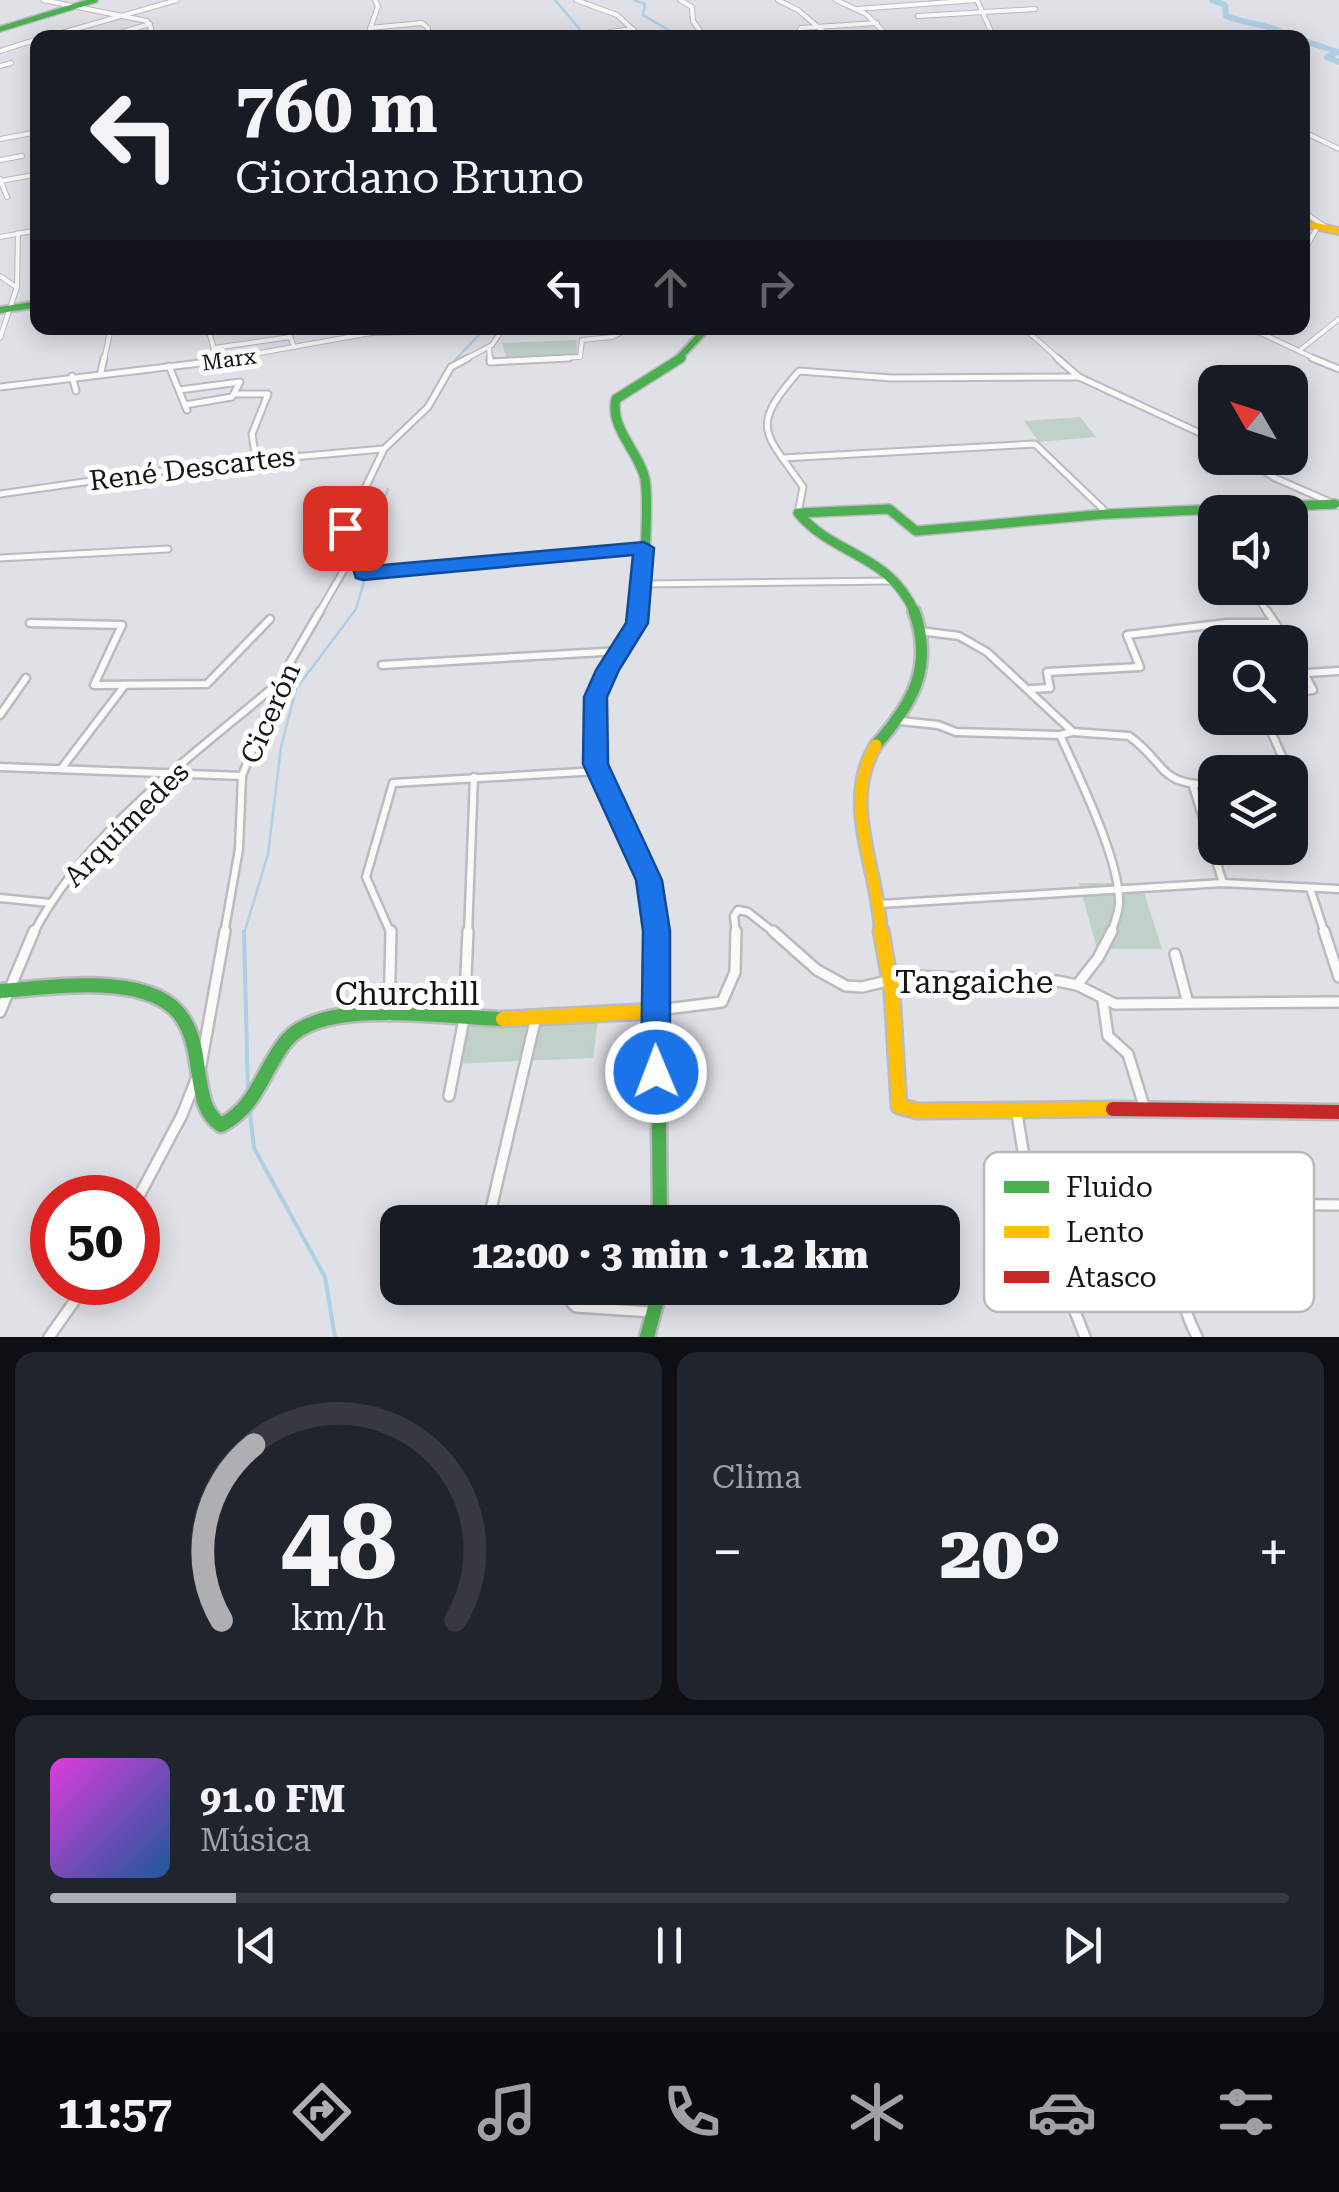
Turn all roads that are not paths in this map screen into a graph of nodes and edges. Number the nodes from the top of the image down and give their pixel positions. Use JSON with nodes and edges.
{"nodes":[{"id":1,"x":43,"y":0,"type":"edge"},
{"id":2,"x":95,"y":0,"type":"edge"},
{"id":3,"x":176,"y":0,"type":"edge"},
{"id":4,"x":375,"y":0,"type":"edge"},
{"id":5,"x":576,"y":0,"type":"edge"},
{"id":6,"x":680,"y":0,"type":"edge"},
{"id":7,"x":778,"y":0,"type":"edge"},
{"id":8,"x":836,"y":0,"type":"edge"},
{"id":9,"x":912,"y":0,"type":"edge"},
{"id":10,"x":977,"y":0,"type":"edge"},
{"id":11,"x":79,"y":4,"type":"junction"},
{"id":12,"x":921,"y":4,"type":"junction"},
{"id":13,"x":857,"y":9,"type":"junction"},
{"id":14,"x":1035,"y":9,"type":"dead end"},
{"id":15,"x":122,"y":14,"type":"junction"},
{"id":16,"x":984,"y":14,"type":"junction"},
{"id":17,"x":918,"y":16,"type":"dead end"},
{"id":18,"x":151,"y":24,"type":"junction"},
{"id":19,"x":877,"y":24,"type":"junction"},
{"id":20,"x":818,"y":27,"type":"junction"},
{"id":21,"x":0,"y":29,"type":"edge"},
{"id":22,"x":634,"y":29,"type":"joint"},
{"id":23,"x":67,"y":30,"type":"edge"},
{"id":24,"x":130,"y":30,"type":"edge"},
{"id":25,"x":150,"y":30,"type":"edge"},
{"id":26,"x":369,"y":30,"type":"edge"},
{"id":27,"x":396,"y":30,"type":"edge"},
{"id":28,"x":426,"y":30,"type":"edge"},
{"id":29,"x":626,"y":30,"type":"edge"},
{"id":30,"x":700,"y":30,"type":"edge"},
{"id":31,"x":797,"y":30,"type":"edge"},
{"id":32,"x":822,"y":30,"type":"edge"},
{"id":33,"x":883,"y":30,"type":"edge"},
{"id":34,"x":991,"y":30,"type":"edge"},
{"id":35,"x":30,"y":41,"type":"edge"},
{"id":36,"x":0,"y":51,"type":"edge"},
{"id":37,"x":11,"y":63,"type":"dead end"},
{"id":38,"x":0,"y":66,"type":"edge"},
{"id":39,"x":30,"y":133,"type":"edge"},
{"id":40,"x":1310,"y":136,"type":"edge"},
{"id":41,"x":0,"y":139,"type":"edge"},
{"id":42,"x":1339,"y":149,"type":"edge"},
{"id":43,"x":22,"y":156,"type":"dead end"},
{"id":44,"x":0,"y":160,"type":"edge"},
{"id":45,"x":30,"y":176,"type":"edge"},
{"id":46,"x":0,"y":180,"type":"edge"},
{"id":47,"x":7,"y":197,"type":"dead end"},
{"id":48,"x":1328,"y":229,"type":"edge"},
{"id":49,"x":30,"y":232,"type":"edge"},
{"id":50,"x":18,"y":234,"type":"junction"},
{"id":51,"x":0,"y":237,"type":"edge"},
{"id":52,"x":1310,"y":247,"type":"edge"},
{"id":53,"x":0,"y":276,"type":"edge"},
{"id":54,"x":17,"y":288,"type":"junction"},
{"id":55,"x":30,"y":303,"type":"edge"},
{"id":56,"x":14,"y":306,"type":"junction"},
{"id":57,"x":0,"y":309,"type":"edge"},
{"id":58,"x":1339,"y":319,"type":"edge"},
{"id":59,"x":109,"y":335,"type":"edge"},
{"id":60,"x":210,"y":335,"type":"edge"},
{"id":61,"x":359,"y":335,"type":"edge"},
{"id":62,"x":499,"y":335,"type":"edge"},
{"id":63,"x":616,"y":335,"type":"edge"},
{"id":64,"x":701,"y":335,"type":"edge"},
{"id":65,"x":1032,"y":335,"type":"edge"},
{"id":66,"x":1261,"y":335,"type":"edge"},
{"id":67,"x":290,"y":337,"type":"joint"},
{"id":68,"x":0,"y":338,"type":"edge"},
{"id":69,"x":492,"y":345,"type":"junction"},
{"id":70,"x":294,"y":346,"type":"junction"},
{"id":71,"x":214,"y":348,"type":"junction"},
{"id":72,"x":1300,"y":352,"type":"junction"},
{"id":73,"x":217,"y":361,"type":"junction"},
{"id":74,"x":169,"y":366,"type":"junction"},
{"id":75,"x":1339,"y":370,"type":"edge"},
{"id":76,"x":101,"y":372,"type":"junction"},
{"id":77,"x":72,"y":376,"type":"junction"},
{"id":78,"x":1078,"y":376,"type":"junction"},
{"id":79,"x":0,"y":387,"type":"edge"},
{"id":80,"x":179,"y":390,"type":"junction"},
{"id":81,"x":76,"y":391,"type":"dead end"},
{"id":82,"x":234,"y":394,"type":"junction"},
{"id":83,"x":1198,"y":432,"type":"edge"},
{"id":84,"x":384,"y":449,"type":"junction"},
{"id":85,"x":781,"y":458,"type":"junction"},
{"id":86,"x":256,"y":460,"type":"junction"},
{"id":87,"x":1270,"y":475,"type":"edge"},
{"id":88,"x":0,"y":494,"type":"edge"},
{"id":89,"x":1337,"y":505,"type":"edge"},
{"id":90,"x":1308,"y":507,"type":"edge"},
{"id":91,"x":1198,"y":512,"type":"edge"},
{"id":92,"x":798,"y":513,"type":"junction"},
{"id":93,"x":1108,"y":514,"type":"junction"},
{"id":94,"x":341,"y":543,"type":"junction"},
{"id":95,"x":168,"y":548,"type":"dead end"},
{"id":96,"x":644,"y":548,"type":"junction"},
{"id":97,"x":0,"y":558,"type":"edge"},
{"id":98,"x":897,"y":580,"type":"junction"},
{"id":99,"x":640,"y":584,"type":"junction"},
{"id":100,"x":1263,"y":605,"type":"edge"},
{"id":101,"x":270,"y":618,"type":"dead end"},
{"id":102,"x":30,"y":623,"type":"dead end"},
{"id":103,"x":1275,"y":623,"type":"joint"},
{"id":104,"x":920,"y":631,"type":"junction"},
{"id":105,"x":621,"y":651,"type":"junction"},
{"id":106,"x":382,"y":665,"type":"dead end"},
{"id":107,"x":1339,"y":671,"type":"edge"},
{"id":108,"x":1308,"y":674,"type":"edge"},
{"id":109,"x":26,"y":678,"type":"dead end"},
{"id":110,"x":278,"y":683,"type":"junction"},
{"id":111,"x":125,"y":685,"type":"junction"},
{"id":112,"x":1032,"y":689,"type":"junction"},
{"id":113,"x":0,"y":715,"type":"edge"},
{"id":114,"x":900,"y":721,"type":"junction"},
{"id":115,"x":1074,"y":732,"type":"junction"},
{"id":116,"x":1060,"y":734,"type":"junction"},
{"id":117,"x":0,"y":766,"type":"edge"},
{"id":118,"x":60,"y":770,"type":"junction"},
{"id":119,"x":598,"y":772,"type":"junction"},
{"id":120,"x":170,"y":776,"type":"junction"},
{"id":121,"x":242,"y":776,"type":"junction"},
{"id":122,"x":474,"y":776,"type":"junction"},
{"id":123,"x":1193,"y":786,"type":"junction"},
{"id":124,"x":1198,"y":786,"type":"edge"},
{"id":125,"x":1223,"y":883,"type":"junction"},
{"id":126,"x":1116,"y":887,"type":"junction"},
{"id":127,"x":1310,"y":888,"type":"junction"},
{"id":128,"x":1339,"y":889,"type":"edge"},
{"id":129,"x":0,"y":898,"type":"edge"},
{"id":130,"x":50,"y":902,"type":"junction"},
{"id":131,"x":880,"y":904,"type":"junction"},
{"id":132,"x":1175,"y":954,"type":"dead end"},
{"id":133,"x":1339,"y":977,"type":"edge"},
{"id":134,"x":890,"y":978,"type":"junction"},
{"id":135,"x":1077,"y":985,"type":"junction"},
{"id":136,"x":2,"y":990,"type":"edge"},
{"id":137,"x":1103,"y":1001,"type":"junction"},
{"id":138,"x":1339,"y":1002,"type":"edge"},
{"id":139,"x":1188,"y":1004,"type":"junction"},
{"id":140,"x":655,"y":1011,"type":"junction"},
{"id":141,"x":0,"y":1012,"type":"edge"},
{"id":142,"x":536,"y":1016,"type":"junction"},
{"id":143,"x":389,"y":1018,"type":"junction"},
{"id":144,"x":464,"y":1020,"type":"junction"},
{"id":145,"x":201,"y":1066,"type":"junction"},
{"id":146,"x":449,"y":1096,"type":"dead end"},
{"id":147,"x":1016,"y":1107,"type":"junction"},
{"id":148,"x":1144,"y":1108,"type":"junction"},
{"id":149,"x":1339,"y":1112,"type":"edge"},
{"id":150,"x":1023,"y":1152,"type":"edge"},
{"id":151,"x":150,"y":1175,"type":"edge"},
{"id":152,"x":492,"y":1205,"type":"edge"},
{"id":153,"x":660,"y":1205,"type":"edge"},
{"id":154,"x":1314,"y":1205,"type":"edge"},
{"id":155,"x":1339,"y":1205,"type":"edge"},
{"id":156,"x":72,"y":1305,"type":"edge"},
{"id":157,"x":574,"y":1305,"type":"edge"},
{"id":158,"x":655,"y":1305,"type":"edge"},
{"id":159,"x":653,"y":1312,"type":"junction"},
{"id":160,"x":1075,"y":1312,"type":"edge"},
{"id":161,"x":1186,"y":1312,"type":"edge"},
{"id":162,"x":49,"y":1337,"type":"edge"},
{"id":163,"x":647,"y":1337,"type":"edge"},
{"id":164,"x":1085,"y":1337,"type":"edge"},
{"id":165,"x":1197,"y":1337,"type":"edge"}],
"edges":[{"from":1,"to":11,"type":"street"},
{"from":2,"to":11,"type":"main road"},
{"from":3,"to":15,"type":"street"},
{"from":4,"to":26,"type":"street"},
{"from":5,"to":22,"type":"street"},
{"from":6,"to":30,"type":"street"},
{"from":7,"to":20,"type":"street"},
{"from":8,"to":13,"type":"street"},
{"from":9,"to":12,"type":"street"},
{"from":10,"to":12,"type":"street"},
{"from":10,"to":16,"type":"street"},
{"from":11,"to":15,"type":"street"},
{"from":11,"to":21,"type":"main road"},
{"from":12,"to":13,"type":"street"},
{"from":13,"to":19,"type":"street"},
{"from":14,"to":16,"type":"street"},
{"from":15,"to":18,"type":"street"},
{"from":15,"to":23,"type":"street"},
{"from":16,"to":17,"type":"street"},
{"from":16,"to":34,"type":"street"},
{"from":18,"to":24,"type":"street"},
{"from":18,"to":25,"type":"street"},
{"from":19,"to":20,"type":"street"},
{"from":19,"to":33,"type":"street"},
{"from":20,"to":31,"type":"street"},
{"from":20,"to":32,"type":"street"},
{"from":22,"to":29,"type":"street"},
{"from":27,"to":28,"type":"street"},
{"from":35,"to":36,"type":"street"},
{"from":37,"to":38,"type":"street"},
{"from":39,"to":41,"type":"street"},
{"from":40,"to":42,"type":"street"},
{"from":43,"to":44,"type":"street"},
{"from":45,"to":46,"type":"street"},
{"from":46,"to":47,"type":"street"},
{"from":48,"to":52,"type":"street"},
{"from":49,"to":50,"type":"street"},
{"from":50,"to":51,"type":"street"},
{"from":50,"to":54,"type":"street"},
{"from":53,"to":54,"type":"street"},
{"from":54,"to":56,"type":"street"},
{"from":55,"to":56,"type":"main road"},
{"from":56,"to":57,"type":"main road"},
{"from":56,"to":68,"type":"street"},
{"from":58,"to":72,"type":"street"},
{"from":59,"to":76,"type":"street"},
{"from":60,"to":71,"type":"street"},
{"from":61,"to":70,"type":"street","name":"Marx"},
{"from":62,"to":69,"type":"street"},
{"from":63,"to":69,"type":"street"},
{"from":64,"to":96,"type":"main road"},
{"from":65,"to":78,"type":"street"},
{"from":66,"to":72,"type":"street"},
{"from":67,"to":70,"type":"street"},
{"from":67,"to":71,"type":"street"},
{"from":69,"to":84,"type":"street","name":"Cicerón"},
{"from":70,"to":73,"type":"street","name":"Marx"},
{"from":71,"to":73,"type":"street"},
{"from":72,"to":75,"type":"street"},
{"from":73,"to":74,"type":"street","name":"Marx"},
{"from":74,"to":76,"type":"street","name":"Marx"},
{"from":74,"to":80,"type":"street"},
{"from":76,"to":77,"type":"street","name":"Marx"},
{"from":77,"to":79,"type":"street","name":"Marx"},
{"from":77,"to":81,"type":"street"},
{"from":78,"to":83,"type":"street"},
{"from":78,"to":85,"type":"street"},
{"from":80,"to":82,"type":"street"},
{"from":80,"to":82,"type":"street"},
{"from":82,"to":86,"type":"street"},
{"from":84,"to":86,"type":"street","name":"René Descartes"},
{"from":84,"to":94,"type":"street","name":"Cicerón"},
{"from":85,"to":92,"type":"street"},
{"from":85,"to":93,"type":"street"},
{"from":86,"to":88,"type":"street","name":"René Descartes"},
{"from":87,"to":89,"type":"street"},
{"from":89,"to":90,"type":"main road"},
{"from":91,"to":93,"type":"main road"},
{"from":92,"to":93,"type":"main road"},
{"from":92,"to":98,"type":"main road"},
{"from":94,"to":96,"type":"street"},
{"from":94,"to":110,"type":"street","name":"Cicerón"},
{"from":95,"to":97,"type":"street"},
{"from":96,"to":99,"type":"main road"},
{"from":98,"to":99,"type":"street"},
{"from":98,"to":104,"type":"main road"},
{"from":99,"to":105,"type":"main road"},
{"from":100,"to":103,"type":"street"},
{"from":101,"to":111,"type":"street"},
{"from":102,"to":111,"type":"street"},
{"from":103,"to":112,"type":"street"},
{"from":104,"to":112,"type":"street"},
{"from":104,"to":114,"type":"main road"},
{"from":105,"to":106,"type":"street"},
{"from":105,"to":119,"type":"main road"},
{"from":107,"to":108,"type":"street"},
{"from":109,"to":113,"type":"street"},
{"from":110,"to":120,"type":"street","name":"Arquímedes"},
{"from":110,"to":121,"type":"street","name":"Cicerón"},
{"from":111,"to":118,"type":"street"},
{"from":112,"to":115,"type":"street"},
{"from":114,"to":116,"type":"street"},
{"from":114,"to":131,"type":"main road"},
{"from":115,"to":116,"type":"street"},
{"from":115,"to":123,"type":"street"},
{"from":116,"to":126,"type":"street"},
{"from":117,"to":118,"type":"street"},
{"from":118,"to":120,"type":"street"},
{"from":119,"to":122,"type":"street"},
{"from":119,"to":140,"type":"main road"},
{"from":120,"to":121,"type":"street"},
{"from":120,"to":130,"type":"street","name":"Arquímedes"},
{"from":121,"to":145,"type":"street","name":"Cicerón"},
{"from":122,"to":143,"type":"street"},
{"from":122,"to":144,"type":"street"},
{"from":123,"to":124,"type":"street"},
{"from":123,"to":125,"type":"street"},
{"from":125,"to":126,"type":"street"},
{"from":125,"to":127,"type":"street"},
{"from":126,"to":131,"type":"street"},
{"from":126,"to":135,"type":"street"},
{"from":127,"to":128,"type":"street"},
{"from":127,"to":133,"type":"street"},
{"from":129,"to":130,"type":"street"},
{"from":130,"to":136,"type":"street","name":"Arquímedes"},
{"from":131,"to":134,"type":"main road"},
{"from":132,"to":139,"type":"street"},
{"from":134,"to":135,"type":"street","name":"Tangaiche"},
{"from":134,"to":140,"type":"street","name":"Tangaiche"},
{"from":134,"to":147,"type":"main road"},
{"from":135,"to":137,"type":"street","name":"Tangaiche"},
{"from":136,"to":141,"type":"street","name":"Arquímedes"},
{"from":136,"to":145,"type":"main road"},
{"from":137,"to":139,"type":"street","name":"Tangaiche"},
{"from":137,"to":148,"type":"street"},
{"from":138,"to":139,"type":"street","name":"Tangaiche"},
{"from":140,"to":142,"type":"main road","name":"Churchill"},
{"from":140,"to":153,"type":"main road"},
{"from":142,"to":144,"type":"main road","name":"Churchill"},
{"from":142,"to":152,"type":"street"},
{"from":143,"to":144,"type":"main road","name":"Churchill"},
{"from":143,"to":145,"type":"main road","name":"Churchill"},
{"from":144,"to":146,"type":"street"},
{"from":145,"to":151,"type":"street","name":"Cicerón"},
{"from":147,"to":148,"type":"main road"},
{"from":147,"to":150,"type":"street"},
{"from":148,"to":149,"type":"main road"},
{"from":154,"to":155,"type":"street"},
{"from":156,"to":162,"type":"street"},
{"from":157,"to":159,"type":"street"},
{"from":158,"to":159,"type":"main road"},
{"from":159,"to":163,"type":"main road"},
{"from":160,"to":164,"type":"street"},
{"from":161,"to":165,"type":"street"}]}
